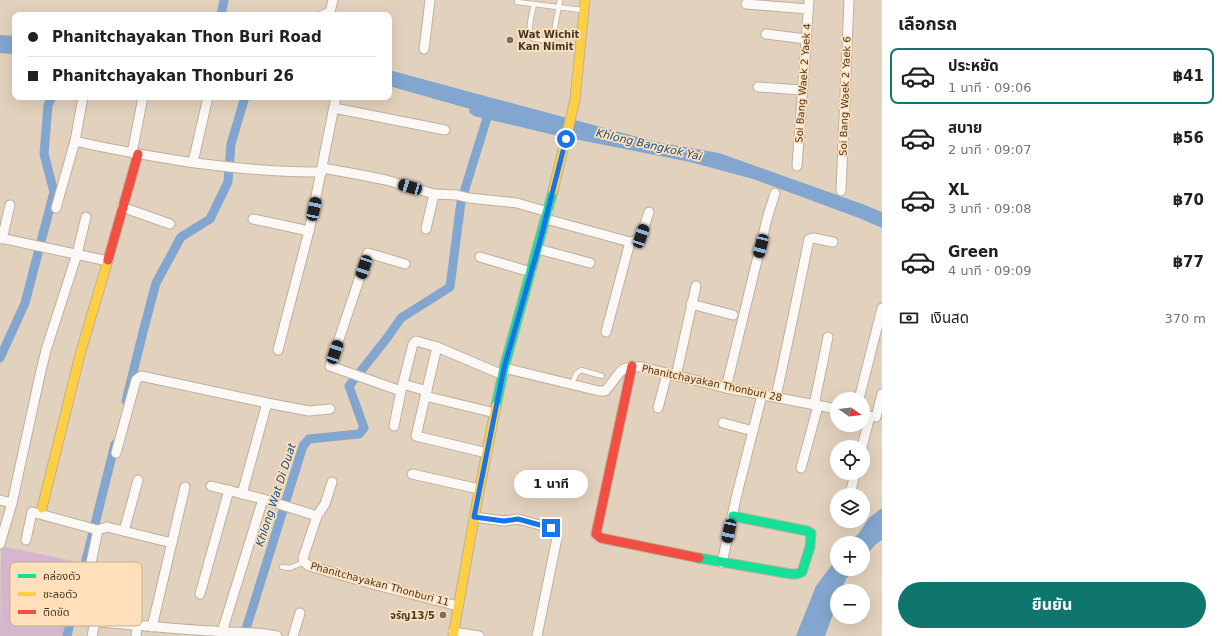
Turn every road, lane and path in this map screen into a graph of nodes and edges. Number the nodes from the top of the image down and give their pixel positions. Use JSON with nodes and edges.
{"nodes":[{"id":1,"x":333,"y":0,"type":"edge"},
{"id":2,"x":430,"y":0,"type":"edge"},
{"id":3,"x":560,"y":0,"type":"edge"},
{"id":4,"x":585,"y":0,"type":"edge"},
{"id":5,"x":849,"y":0,"type":"edge"},
{"id":6,"x":516,"y":2,"type":"dead end"},
{"id":7,"x":534,"y":4,"type":"junction"},
{"id":8,"x":746,"y":4,"type":"dead end"},
{"id":9,"x":808,"y":5,"type":"edge"},
{"id":10,"x":559,"y":7,"type":"junction"},
{"id":11,"x":584,"y":10,"type":"junction"},
{"id":12,"x":330,"y":12,"type":"edge"},
{"id":13,"x":766,"y":34,"type":"dead end"},
{"id":14,"x":806,"y":39,"type":"junction"},
{"id":15,"x":424,"y":49,"type":"dead end"},
{"id":16,"x":758,"y":86,"type":"dead end"},
{"id":17,"x":802,"y":90,"type":"junction"},
{"id":18,"x":82,"y":100,"type":"edge"},
{"id":19,"x":143,"y":100,"type":"edge"},
{"id":20,"x":207,"y":100,"type":"edge"},
{"id":21,"x":335,"y":100,"type":"edge"},
{"id":22,"x":334,"y":108,"type":"junction"},
{"id":23,"x":445,"y":130,"type":"dead end"},
{"id":24,"x":75,"y":141,"type":"junction"},
{"id":25,"x":135,"y":154,"type":"junction"},
{"id":26,"x":194,"y":162,"type":"junction"},
{"id":27,"x":796,"y":166,"type":"dead end"},
{"id":28,"x":322,"y":170,"type":"junction"},
{"id":29,"x":841,"y":191,"type":"dead end"},
{"id":30,"x":775,"y":193,"type":"dead end"},
{"id":31,"x":434,"y":194,"type":"junction"},
{"id":32,"x":10,"y":205,"type":"dead end"},
{"id":33,"x":122,"y":207,"type":"junction"},
{"id":34,"x":56,"y":208,"type":"dead end"},
{"id":35,"x":649,"y":212,"type":"dead end"},
{"id":36,"x":547,"y":216,"type":"junction"},
{"id":37,"x":86,"y":217,"type":"dead end"},
{"id":38,"x":253,"y":219,"type":"dead end"},
{"id":39,"x":170,"y":224,"type":"dead end"},
{"id":40,"x":426,"y":229,"type":"dead end"},
{"id":41,"x":309,"y":231,"type":"junction"},
{"id":42,"x":1,"y":238,"type":"edge"},
{"id":43,"x":630,"y":242,"type":"junction"},
{"id":44,"x":833,"y":242,"type":"dead end"},
{"id":45,"x":538,"y":249,"type":"junction"},
{"id":46,"x":77,"y":254,"type":"junction"},
{"id":47,"x":480,"y":257,"type":"dead end"},
{"id":48,"x":108,"y":261,"type":"junction"},
{"id":49,"x":590,"y":263,"type":"dead end"},
{"id":50,"x":405,"y":264,"type":"dead end"},
{"id":51,"x":531,"y":272,"type":"junction"},
{"id":52,"x":696,"y":286,"type":"dead end"},
{"id":53,"x":691,"y":304,"type":"junction"},
{"id":54,"x":882,"y":308,"type":"edge"},
{"id":55,"x":733,"y":315,"type":"dead end"},
{"id":56,"x":606,"y":332,"type":"dead end"},
{"id":57,"x":828,"y":337,"type":"dead end"},
{"id":58,"x":436,"y":347,"type":"junction"},
{"id":59,"x":278,"y":350,"type":"dead end"},
{"id":60,"x":632,"y":366,"type":"junction"},
{"id":61,"x":504,"y":371,"type":"junction"},
{"id":62,"x":672,"y":375,"type":"junction"},
{"id":63,"x":602,"y":376,"type":"dead end"},
{"id":64,"x":572,"y":384,"type":"junction"},
{"id":65,"x":402,"y":387,"type":"junction"},
{"id":66,"x":726,"y":388,"type":"junction"},
{"id":67,"x":862,"y":392,"type":"edge"},
{"id":68,"x":426,"y":394,"type":"junction"},
{"id":69,"x":882,"y":394,"type":"edge"},
{"id":70,"x":762,"y":395,"type":"junction"},
{"id":71,"x":776,"y":397,"type":"junction"},
{"id":72,"x":267,"y":403,"type":"junction"},
{"id":73,"x":816,"y":405,"type":"junction"},
{"id":74,"x":658,"y":408,"type":"dead end"},
{"id":75,"x":830,"y":408,"type":"edge"},
{"id":76,"x":330,"y":409,"type":"dead end"},
{"id":77,"x":495,"y":413,"type":"junction"},
{"id":78,"x":873,"y":416,"type":"edge"},
{"id":79,"x":723,"y":423,"type":"dead end"},
{"id":80,"x":394,"y":426,"type":"dead end"},
{"id":81,"x":753,"y":431,"type":"junction"},
{"id":82,"x":864,"y":440,"type":"edge"},
{"id":83,"x":116,"y":453,"type":"dead end"},
{"id":84,"x":487,"y":453,"type":"junction"},
{"id":85,"x":801,"y":468,"type":"dead end"},
{"id":86,"x":412,"y":474,"type":"dead end"},
{"id":87,"x":138,"y":480,"type":"dead end"},
{"id":88,"x":332,"y":482,"type":"dead end"},
{"id":89,"x":185,"y":486,"type":"dead end"},
{"id":90,"x":211,"y":486,"type":"dead end"},
{"id":91,"x":229,"y":490,"type":"junction"},
{"id":92,"x":479,"y":490,"type":"junction"},
{"id":93,"x":242,"y":494,"type":"junction"},
{"id":94,"x":263,"y":499,"type":"junction"},
{"id":95,"x":0,"y":500,"type":"edge"},
{"id":96,"x":12,"y":503,"type":"junction"},
{"id":97,"x":42,"y":508,"type":"dead end"},
{"id":98,"x":317,"y":516,"type":"junction"},
{"id":99,"x":732,"y":516,"type":"junction"},
{"id":100,"x":474,"y":517,"type":"junction"},
{"id":101,"x":551,"y":528,"type":"dead end"},
{"id":102,"x":94,"y":529,"type":"junction"},
{"id":103,"x":124,"y":531,"type":"junction"},
{"id":104,"x":557,"y":538,"type":"dead end"},
{"id":105,"x":26,"y":540,"type":"dead end"},
{"id":106,"x":172,"y":543,"type":"junction"},
{"id":107,"x":0,"y":544,"type":"edge"},
{"id":108,"x":89,"y":562,"type":"edge"},
{"id":109,"x":304,"y":562,"type":"junction"},
{"id":110,"x":722,"y":563,"type":"junction"},
{"id":111,"x":282,"y":568,"type":"dead end"},
{"id":112,"x":200,"y":594,"type":"dead end"},
{"id":113,"x":458,"y":606,"type":"junction"},
{"id":114,"x":300,"y":613,"type":"dead end"},
{"id":115,"x":94,"y":626,"type":"edge"},
{"id":116,"x":138,"y":626,"type":"joint"},
{"id":117,"x":152,"y":627,"type":"junction"},
{"id":118,"x":222,"y":632,"type":"junction"},
{"id":119,"x":181,"y":633,"type":"edge"},
{"id":120,"x":453,"y":634,"type":"edge"},
{"id":121,"x":92,"y":636,"type":"edge"},
{"id":122,"x":136,"y":636,"type":"edge"},
{"id":123,"x":277,"y":636,"type":"edge"},
{"id":124,"x":293,"y":636,"type":"edge"},
{"id":125,"x":479,"y":636,"type":"edge"},
{"id":126,"x":537,"y":636,"type":"edge"}],
"edges":[{"from":1,"to":12,"type":"street"},
{"from":2,"to":15,"type":"street"},
{"from":3,"to":10,"type":"lane"},
{"from":4,"to":11,"type":"street"},
{"from":5,"to":29,"type":"street","name":"Soi Bang Waek 2 Yaek 6"},
{"from":6,"to":7,"type":"lane"},
{"from":7,"to":10,"type":"lane"},
{"from":7,"to":10,"type":"lane"},
{"from":8,"to":9,"type":"street"},
{"from":9,"to":14,"type":"street","name":"Soi Bang Waek 2 Yaek 4"},
{"from":10,"to":11,"type":"lane"},
{"from":11,"to":36,"type":"street"},
{"from":13,"to":14,"type":"street"},
{"from":14,"to":17,"type":"street","name":"Soi Bang Waek 2 Yaek 4"},
{"from":16,"to":17,"type":"street"},
{"from":17,"to":27,"type":"street","name":"Soi Bang Waek 2 Yaek 4"},
{"from":18,"to":24,"type":"street"},
{"from":19,"to":25,"type":"street"},
{"from":20,"to":26,"type":"street"},
{"from":21,"to":22,"type":"street"},
{"from":22,"to":23,"type":"street"},
{"from":22,"to":28,"type":"street"},
{"from":24,"to":25,"type":"street"},
{"from":24,"to":34,"type":"street"},
{"from":25,"to":26,"type":"street"},
{"from":25,"to":33,"type":"street"},
{"from":26,"to":28,"type":"street"},
{"from":28,"to":31,"type":"street"},
{"from":28,"to":41,"type":"street"},
{"from":30,"to":66,"type":"street"},
{"from":31,"to":36,"type":"street"},
{"from":31,"to":40,"type":"street"},
{"from":32,"to":42,"type":"street"},
{"from":33,"to":39,"type":"street"},
{"from":33,"to":48,"type":"street"},
{"from":35,"to":43,"type":"street"},
{"from":36,"to":43,"type":"street"},
{"from":36,"to":45,"type":"street"},
{"from":37,"to":46,"type":"street"},
{"from":38,"to":41,"type":"street"},
{"from":41,"to":59,"type":"street"},
{"from":42,"to":46,"type":"street"},
{"from":43,"to":56,"type":"street"},
{"from":44,"to":71,"type":"street"},
{"from":45,"to":49,"type":"street"},
{"from":45,"to":51,"type":"street"},
{"from":46,"to":48,"type":"street"},
{"from":46,"to":96,"type":"street"},
{"from":47,"to":51,"type":"street"},
{"from":48,"to":97,"type":"street"},
{"from":50,"to":65,"type":"street"},
{"from":51,"to":61,"type":"street"},
{"from":52,"to":53,"type":"street"},
{"from":53,"to":55,"type":"street"},
{"from":53,"to":62,"type":"street"},
{"from":54,"to":67,"type":"street"},
{"from":57,"to":73,"type":"street"},
{"from":58,"to":61,"type":"street","name":"Phanitchayakan Thonburi 28"},
{"from":58,"to":65,"type":"street","name":"Phanitchayakan Thonburi 28"},
{"from":58,"to":68,"type":"street"},
{"from":60,"to":62,"type":"street","name":"Phanitchayakan Thonburi 28"},
{"from":60,"to":64,"type":"street","name":"Phanitchayakan Thonburi 28"},
{"from":60,"to":110,"type":"street"},
{"from":61,"to":64,"type":"street","name":"Phanitchayakan Thonburi 28"},
{"from":61,"to":77,"type":"street"},
{"from":62,"to":66,"type":"street","name":"Phanitchayakan Thonburi 28"},
{"from":62,"to":74,"type":"street"},
{"from":63,"to":64,"type":"lane"},
{"from":65,"to":68,"type":"street"},
{"from":65,"to":80,"type":"street"},
{"from":66,"to":70,"type":"street","name":"Phanitchayakan Thonburi 28"},
{"from":68,"to":77,"type":"street"},
{"from":68,"to":84,"type":"street"},
{"from":69,"to":78,"type":"street"},
{"from":70,"to":71,"type":"street","name":"Phanitchayakan Thonburi 28"},
{"from":70,"to":81,"type":"street"},
{"from":71,"to":73,"type":"street","name":"Phanitchayakan Thonburi 28"},
{"from":72,"to":76,"type":"street"},
{"from":72,"to":83,"type":"street"},
{"from":72,"to":93,"type":"street"},
{"from":73,"to":75,"type":"street","name":"Phanitchayakan Thonburi 28"},
{"from":73,"to":85,"type":"street"},
{"from":77,"to":84,"type":"street"},
{"from":78,"to":82,"type":"street"},
{"from":79,"to":81,"type":"street"},
{"from":81,"to":99,"type":"street"},
{"from":84,"to":92,"type":"street"},
{"from":86,"to":92,"type":"street"},
{"from":87,"to":103,"type":"street"},
{"from":88,"to":98,"type":"street","name":"Phanitchayakan Thonburi 11"},
{"from":89,"to":106,"type":"street"},
{"from":90,"to":91,"type":"street"},
{"from":91,"to":93,"type":"street"},
{"from":91,"to":112,"type":"street"},
{"from":92,"to":100,"type":"street"},
{"from":93,"to":94,"type":"street"},
{"from":94,"to":98,"type":"street"},
{"from":94,"to":118,"type":"street"},
{"from":95,"to":96,"type":"street"},
{"from":96,"to":107,"type":"street"},
{"from":98,"to":109,"type":"street","name":"Phanitchayakan Thonburi 11"},
{"from":99,"to":110,"type":"street"},
{"from":99,"to":110,"type":"street"},
{"from":100,"to":101,"type":"street"},
{"from":100,"to":113,"type":"street"},
{"from":102,"to":103,"type":"street"},
{"from":102,"to":105,"type":"street"},
{"from":102,"to":108,"type":"street"},
{"from":103,"to":106,"type":"street"},
{"from":104,"to":126,"type":"street"},
{"from":106,"to":117,"type":"street"},
{"from":109,"to":111,"type":"lane"},
{"from":109,"to":113,"type":"street","name":"Phanitchayakan Thonburi 11"},
{"from":113,"to":120,"type":"street"},
{"from":114,"to":124,"type":"street"},
{"from":115,"to":121,"type":"street"},
{"from":116,"to":117,"type":"street"},
{"from":116,"to":122,"type":"street"},
{"from":117,"to":119,"type":"street"},
{"from":118,"to":119,"type":"street"},
{"from":118,"to":123,"type":"street"},
{"from":120,"to":125,"type":"street"}]}
